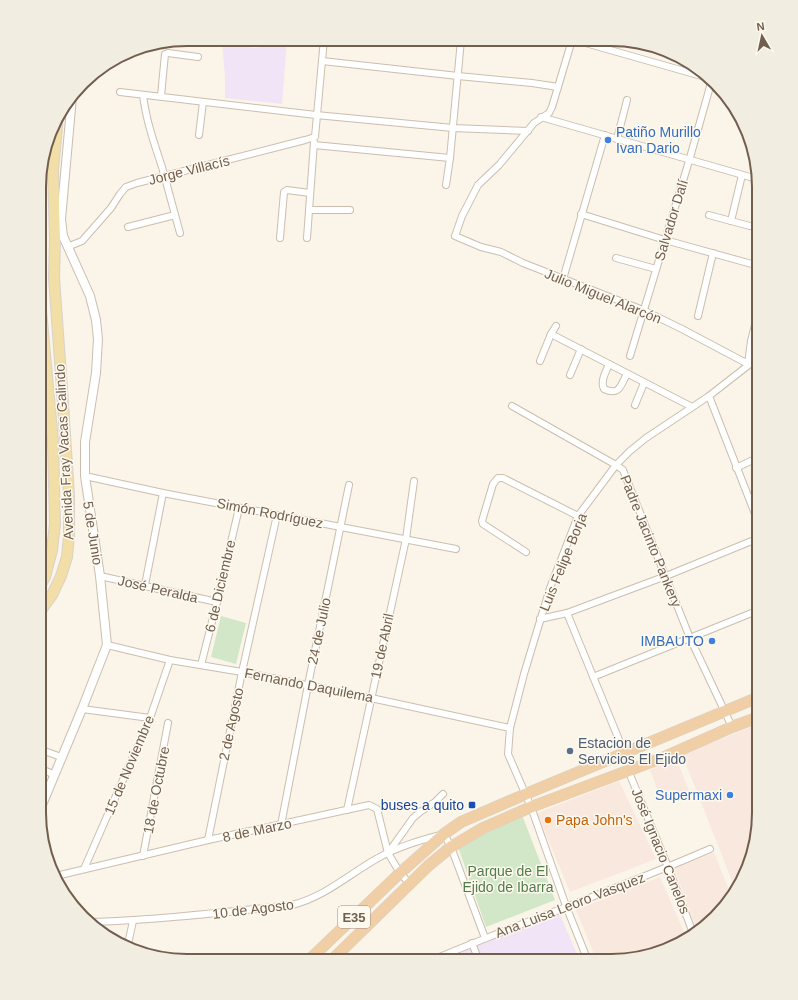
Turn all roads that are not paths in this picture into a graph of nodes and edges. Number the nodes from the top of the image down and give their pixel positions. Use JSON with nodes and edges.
{"nodes":[{"id":1,"x":323,"y":46,"type":"edge"},
{"id":2,"x":460,"y":46,"type":"edge"},
{"id":3,"x":570,"y":46,"type":"edge"},
{"id":4,"x":597,"y":46,"type":"edge"},
{"id":5,"x":198,"y":57,"type":"dead end"},
{"id":6,"x":322,"y":61,"type":"junction"},
{"id":7,"x":696,"y":74,"type":"edge"},
{"id":8,"x":458,"y":76,"type":"junction"},
{"id":9,"x":710,"y":86,"type":"edge"},
{"id":10,"x":558,"y":87,"type":"junction"},
{"id":11,"x":120,"y":92,"type":"dead end"},
{"id":12,"x":143,"y":95,"type":"junction"},
{"id":13,"x":160,"y":96,"type":"junction"},
{"id":14,"x":627,"y":100,"type":"dead end"},
{"id":15,"x":202,"y":102,"type":"junction"},
{"id":16,"x":71,"y":107,"type":"edge"},
{"id":17,"x":316,"y":115,"type":"junction"},
{"id":18,"x":541,"y":118,"type":"junction"},
{"id":19,"x":453,"y":128,"type":"junction"},
{"id":20,"x":528,"y":131,"type":"junction"},
{"id":21,"x":56,"y":135,"type":"edge"},
{"id":22,"x":199,"y":135,"type":"dead end"},
{"id":23,"x":605,"y":135,"type":"junction"},
{"id":24,"x":315,"y":137,"type":"junction"},
{"id":25,"x":617,"y":139,"type":"junction"},
{"id":26,"x":314,"y":145,"type":"junction"},
{"id":27,"x":450,"y":158,"type":"junction"},
{"id":28,"x":690,"y":161,"type":"junction"},
{"id":29,"x":742,"y":175,"type":"junction"},
{"id":30,"x":164,"y":176,"type":"junction"},
{"id":31,"x":752,"y":178,"type":"edge"},
{"id":32,"x":446,"y":185,"type":"dead end"},
{"id":33,"x":310,"y":193,"type":"junction"},
{"id":34,"x":309,"y":210,"type":"junction"},
{"id":35,"x":350,"y":210,"type":"dead end"},
{"id":36,"x":581,"y":214,"type":"junction"},
{"id":37,"x":175,"y":215,"type":"junction"},
{"id":38,"x":709,"y":215,"type":"dead end"},
{"id":39,"x":731,"y":221,"type":"junction"},
{"id":40,"x":750,"y":226,"type":"dead end"},
{"id":41,"x":128,"y":227,"type":"dead end"},
{"id":42,"x":180,"y":233,"type":"dead end"},
{"id":43,"x":280,"y":238,"type":"dead end"},
{"id":44,"x":306,"y":238,"type":"dead end"},
{"id":45,"x":665,"y":240,"type":"junction"},
{"id":46,"x":67,"y":247,"type":"junction"},
{"id":47,"x":713,"y":253,"type":"junction"},
{"id":48,"x":616,"y":258,"type":"dead end"},
{"id":49,"x":752,"y":264,"type":"edge"},
{"id":50,"x":656,"y":269,"type":"junction"},
{"id":51,"x":563,"y":279,"type":"junction"},
{"id":52,"x":643,"y":310,"type":"junction"},
{"id":53,"x":698,"y":316,"type":"dead end"},
{"id":54,"x":556,"y":326,"type":"dead end"},
{"id":55,"x":552,"y":334,"type":"junction"},
{"id":56,"x":752,"y":341,"type":"edge"},
{"id":57,"x":582,"y":349,"type":"junction"},
{"id":58,"x":630,"y":356,"type":"dead end"},
{"id":59,"x":540,"y":360,"type":"dead end"},
{"id":60,"x":752,"y":361,"type":"edge"},
{"id":61,"x":610,"y":364,"type":"junction"},
{"id":62,"x":748,"y":364,"type":"junction"},
{"id":63,"x":46,"y":365,"type":"edge"},
{"id":64,"x":626,"y":374,"type":"junction"},
{"id":65,"x":570,"y":375,"type":"dead end"},
{"id":66,"x":644,"y":383,"type":"junction"},
{"id":67,"x":709,"y":396,"type":"junction"},
{"id":68,"x":635,"y":405,"type":"dead end"},
{"id":69,"x":512,"y":406,"type":"dead end"},
{"id":70,"x":692,"y":407,"type":"junction"},
{"id":71,"x":752,"y":460,"type":"edge"},
{"id":72,"x":616,"y":465,"type":"junction"},
{"id":73,"x":736,"y":468,"type":"junction"},
{"id":74,"x":85,"y":476,"type":"junction"},
{"id":75,"x":414,"y":481,"type":"dead end"},
{"id":76,"x":349,"y":485,"type":"dead end"},
{"id":77,"x":163,"y":493,"type":"junction"},
{"id":78,"x":752,"y":507,"type":"edge"},
{"id":79,"x":239,"y":508,"type":"junction"},
{"id":80,"x":277,"y":515,"type":"junction"},
{"id":81,"x":578,"y":516,"type":"junction"},
{"id":82,"x":341,"y":527,"type":"junction"},
{"id":83,"x":406,"y":539,"type":"junction"},
{"id":84,"x":752,"y":541,"type":"edge"},
{"id":85,"x":456,"y":549,"type":"dead end"},
{"id":86,"x":526,"y":552,"type":"dead end"},
{"id":87,"x":46,"y":574,"type":"edge"},
{"id":88,"x":100,"y":576,"type":"junction"},
{"id":89,"x":666,"y":576,"type":"junction"},
{"id":90,"x":145,"y":585,"type":"junction"},
{"id":91,"x":217,"y":602,"type":"junction"},
{"id":92,"x":46,"y":603,"type":"edge"},
{"id":93,"x":567,"y":613,"type":"junction"},
{"id":94,"x":752,"y":613,"type":"edge"},
{"id":95,"x":540,"y":620,"type":"junction"},
{"id":96,"x":690,"y":638,"type":"junction"},
{"id":97,"x":107,"y":645,"type":"junction"},
{"id":98,"x":170,"y":660,"type":"junction"},
{"id":99,"x":201,"y":665,"type":"junction"},
{"id":100,"x":242,"y":672,"type":"junction"},
{"id":101,"x":592,"y":677,"type":"junction"},
{"id":102,"x":308,"y":685,"type":"junction"},
{"id":103,"x":371,"y":698,"type":"junction"},
{"id":104,"x":752,"y":700,"type":"edge"},
{"id":105,"x":82,"y":708,"type":"junction"},
{"id":106,"x":724,"y":711,"type":"junction"},
{"id":107,"x":150,"y":718,"type":"junction"},
{"id":108,"x":752,"y":721,"type":"edge"},
{"id":109,"x":168,"y":723,"type":"dead end"},
{"id":110,"x":510,"y":728,"type":"junction"},
{"id":111,"x":732,"y":728,"type":"junction"},
{"id":112,"x":46,"y":752,"type":"edge"},
{"id":113,"x":624,"y":752,"type":"junction"},
{"id":114,"x":61,"y":757,"type":"junction"},
{"id":115,"x":628,"y":770,"type":"junction"},
{"id":116,"x":46,"y":771,"type":"edge"},
{"id":117,"x":54,"y":774,"type":"junction"},
{"id":118,"x":46,"y":793,"type":"edge"},
{"id":119,"x":443,"y":794,"type":"dead end"},
{"id":120,"x":526,"y":794,"type":"junction"},
{"id":121,"x":531,"y":807,"type":"junction"},
{"id":122,"x":347,"y":810,"type":"junction"},
{"id":123,"x":281,"y":825,"type":"junction"},
{"id":124,"x":444,"y":834,"type":"junction"},
{"id":125,"x":208,"y":840,"type":"junction"},
{"id":126,"x":450,"y":847,"type":"junction"},
{"id":127,"x":710,"y":849,"type":"dead end"},
{"id":128,"x":388,"y":853,"type":"junction"},
{"id":129,"x":143,"y":856,"type":"junction"},
{"id":130,"x":668,"y":867,"type":"junction"},
{"id":131,"x":84,"y":869,"type":"junction"},
{"id":132,"x":400,"y":873,"type":"junction"},
{"id":133,"x":61,"y":875,"type":"edge"},
{"id":134,"x":410,"y":884,"type":"junction"},
{"id":135,"x":566,"y":906,"type":"junction"},
{"id":136,"x":133,"y":921,"type":"junction"},
{"id":137,"x":97,"y":922,"type":"edge"},
{"id":138,"x":691,"y":929,"type":"edge"},
{"id":139,"x":485,"y":938,"type":"junction"},
{"id":140,"x":129,"y":941,"type":"edge"},
{"id":141,"x":472,"y":943,"type":"junction"},
{"id":142,"x":315,"y":954,"type":"edge"},
{"id":143,"x":338,"y":954,"type":"edge"},
{"id":144,"x":446,"y":954,"type":"edge"},
{"id":145,"x":476,"y":954,"type":"edge"},
{"id":146,"x":585,"y":954,"type":"edge"}],
"edges":[{"from":1,"to":6,"type":"street"},
{"from":2,"to":8,"type":"street"},
{"from":3,"to":10,"type":"street"},
{"from":4,"to":7,"type":"street"},
{"from":5,"to":13,"type":"street"},
{"from":6,"to":8,"type":"street"},
{"from":6,"to":17,"type":"street"},
{"from":8,"to":10,"type":"street"},
{"from":8,"to":19,"type":"street"},
{"from":9,"to":28,"type":"street","name":"Salvador Dalí"},
{"from":10,"to":18,"type":"street"},
{"from":11,"to":12,"type":"street"},
{"from":12,"to":13,"type":"street"},
{"from":12,"to":30,"type":"street"},
{"from":13,"to":15,"type":"street"},
{"from":14,"to":25,"type":"street"},
{"from":15,"to":17,"type":"street"},
{"from":15,"to":22,"type":"street"},
{"from":16,"to":46,"type":"street","name":"5 de Junio"},
{"from":17,"to":19,"type":"street"},
{"from":17,"to":24,"type":"street"},
{"from":18,"to":20,"type":"street"},
{"from":18,"to":23,"type":"street"},
{"from":19,"to":20,"type":"street"},
{"from":19,"to":27,"type":"street"},
{"from":20,"to":51,"type":"street","name":"Julio Miguel Alarcón"},
{"from":21,"to":92,"type":"main road","name":"Avenida Fray Vacas Galindo"},
{"from":23,"to":25,"type":"street"},
{"from":23,"to":36,"type":"street"},
{"from":24,"to":26,"type":"street"},
{"from":24,"to":30,"type":"street","name":"Jorge Villacís"},
{"from":25,"to":28,"type":"street"},
{"from":26,"to":27,"type":"street"},
{"from":26,"to":33,"type":"street"},
{"from":27,"to":32,"type":"street"},
{"from":28,"to":29,"type":"street"},
{"from":28,"to":45,"type":"street","name":"Salvador Dalí"},
{"from":29,"to":31,"type":"street"},
{"from":29,"to":39,"type":"street"},
{"from":30,"to":37,"type":"street"},
{"from":30,"to":46,"type":"street","name":"Jorge Villacís"},
{"from":33,"to":34,"type":"street"},
{"from":33,"to":43,"type":"street"},
{"from":34,"to":35,"type":"street"},
{"from":34,"to":44,"type":"street"},
{"from":36,"to":45,"type":"street"},
{"from":36,"to":51,"type":"street"},
{"from":37,"to":41,"type":"street"},
{"from":37,"to":42,"type":"street"},
{"from":38,"to":39,"type":"street"},
{"from":39,"to":40,"type":"street"},
{"from":45,"to":47,"type":"street"},
{"from":45,"to":50,"type":"street","name":"Salvador Dalí"},
{"from":46,"to":74,"type":"street","name":"5 de Junio"},
{"from":47,"to":49,"type":"street"},
{"from":47,"to":53,"type":"street"},
{"from":48,"to":50,"type":"street"},
{"from":50,"to":52,"type":"street","name":"Salvador Dalí"},
{"from":51,"to":52,"type":"street","name":"Julio Miguel Alarcón"},
{"from":52,"to":58,"type":"street","name":"Salvador Dalí"},
{"from":52,"to":62,"type":"street","name":"Julio Miguel Alarcón"},
{"from":54,"to":55,"type":"street"},
{"from":55,"to":57,"type":"street"},
{"from":55,"to":59,"type":"street"},
{"from":56,"to":62,"type":"street"},
{"from":57,"to":61,"type":"street"},
{"from":57,"to":65,"type":"street"},
{"from":60,"to":62,"type":"street","name":"Luis Felipe Borja"},
{"from":61,"to":64,"type":"street"},
{"from":61,"to":64,"type":"street"},
{"from":62,"to":67,"type":"street","name":"Luis Felipe Borja"},
{"from":63,"to":87,"type":"main road","name":"Avenida Fray Vacas Galindo"},
{"from":64,"to":66,"type":"street"},
{"from":66,"to":68,"type":"street"},
{"from":66,"to":70,"type":"street"},
{"from":67,"to":70,"type":"street","name":"Luis Felipe Borja"},
{"from":67,"to":73,"type":"street"},
{"from":69,"to":72,"type":"street","name":"Padre Jacinto Pankery"},
{"from":70,"to":72,"type":"street","name":"Luis Felipe Borja"},
{"from":71,"to":73,"type":"street"},
{"from":72,"to":81,"type":"street","name":"Luis Felipe Borja"},
{"from":72,"to":89,"type":"street","name":"Padre Jacinto Pankery"},
{"from":73,"to":78,"type":"street"},
{"from":74,"to":77,"type":"street","name":"Simón Rodríguez"},
{"from":74,"to":88,"type":"street","name":"5 de Junio"},
{"from":75,"to":83,"type":"street","name":"19 de Abril"},
{"from":76,"to":82,"type":"street","name":"24 de Julio"},
{"from":77,"to":79,"type":"street","name":"Simón Rodríguez"},
{"from":77,"to":90,"type":"street"},
{"from":79,"to":80,"type":"street","name":"Simón Rodríguez"},
{"from":79,"to":91,"type":"street","name":"6 de Diciembre"},
{"from":80,"to":82,"type":"street","name":"Simón Rodríguez"},
{"from":80,"to":100,"type":"street","name":"2 de Agosto"},
{"from":81,"to":86,"type":"street"},
{"from":81,"to":95,"type":"street","name":"Luis Felipe Borja"},
{"from":82,"to":83,"type":"street","name":"Simón Rodríguez"},
{"from":82,"to":102,"type":"street","name":"24 de Julio"},
{"from":83,"to":85,"type":"street","name":"Simón Rodríguez"},
{"from":83,"to":103,"type":"street","name":"19 de Abril"},
{"from":84,"to":89,"type":"street"},
{"from":88,"to":90,"type":"street","name":"José Peralda"},
{"from":88,"to":97,"type":"street","name":"5 de Junio"},
{"from":89,"to":93,"type":"street"},
{"from":89,"to":96,"type":"street","name":"Padre Jacinto Pankery"},
{"from":90,"to":91,"type":"street","name":"José Peralda"},
{"from":91,"to":99,"type":"street","name":"6 de Diciembre"},
{"from":93,"to":95,"type":"street"},
{"from":93,"to":101,"type":"street"},
{"from":94,"to":96,"type":"street"},
{"from":95,"to":110,"type":"street","name":"Luis Felipe Borja"},
{"from":96,"to":101,"type":"street"},
{"from":96,"to":106,"type":"street","name":"Padre Jacinto Pankery"},
{"from":97,"to":98,"type":"street","name":"Fernando Daquilema"},
{"from":97,"to":105,"type":"street","name":"5 de Junio"},
{"from":98,"to":99,"type":"street","name":"Fernando Daquilema"},
{"from":98,"to":107,"type":"street","name":"15 de Noviembre"},
{"from":99,"to":100,"type":"street","name":"Fernando Daquilema"},
{"from":100,"to":102,"type":"street","name":"Fernando Daquilema"},
{"from":100,"to":125,"type":"street","name":"2 de Agosto"},
{"from":101,"to":113,"type":"street"},
{"from":102,"to":103,"type":"street","name":"Fernando Daquilema"},
{"from":102,"to":123,"type":"street","name":"24 de Julio"},
{"from":103,"to":110,"type":"street","name":"Fernando Daquilema"},
{"from":103,"to":122,"type":"street","name":"19 de Abril"},
{"from":104,"to":106,"type":"highway","number":"E35"},
{"from":105,"to":107,"type":"street"},
{"from":105,"to":114,"type":"street","name":"5 de Junio"},
{"from":106,"to":111,"type":"street","name":"Padre Jacinto Pankery"},
{"from":106,"to":113,"type":"highway","number":"E35"},
{"from":107,"to":131,"type":"street","name":"15 de Noviembre"},
{"from":108,"to":111,"type":"highway","number":"E35"},
{"from":109,"to":129,"type":"street","name":"18 de Octubre"},
{"from":110,"to":120,"type":"street","name":"Luis Felipe Borja"},
{"from":111,"to":115,"type":"highway","number":"E35"},
{"from":112,"to":114,"type":"street"},
{"from":113,"to":120,"type":"highway","number":"E35"},
{"from":114,"to":117,"type":"street","name":"5 de Junio"},
{"from":115,"to":121,"type":"highway","number":"E35"},
{"from":115,"to":130,"type":"street","name":"José Ignacio Canelos"},
{"from":116,"to":117,"type":"street"},
{"from":117,"to":118,"type":"street","name":"5 de Junio"},
{"from":119,"to":128,"type":"street"},
{"from":120,"to":121,"type":"street","name":"Luis Felipe Borja"},
{"from":120,"to":124,"type":"highway","number":"E35"},
{"from":121,"to":126,"type":"highway","number":"E35"},
{"from":121,"to":135,"type":"street","name":"Luis Felipe Borja"},
{"from":122,"to":123,"type":"street","name":"8 de Marzo"},
{"from":122,"to":128,"type":"street","name":"8 de Marzo"},
{"from":123,"to":125,"type":"street","name":"8 de Marzo"},
{"from":124,"to":126,"type":"street"},
{"from":124,"to":128,"type":"street","name":"10 de Agosto"},
{"from":124,"to":132,"type":"highway","number":"E35"},
{"from":125,"to":129,"type":"street","name":"8 de Marzo"},
{"from":126,"to":134,"type":"highway","number":"E35"},
{"from":126,"to":139,"type":"street"},
{"from":127,"to":130,"type":"street","name":"Ana Luisa Leoro Vasquez"},
{"from":128,"to":132,"type":"street","name":"8 de Marzo"},
{"from":128,"to":136,"type":"street","name":"10 de Agosto"},
{"from":129,"to":131,"type":"street","name":"8 de Marzo"},
{"from":130,"to":135,"type":"street","name":"Ana Luisa Leoro Vasquez"},
{"from":130,"to":138,"type":"street","name":"José Ignacio Canelos"},
{"from":131,"to":133,"type":"street","name":"8 de Marzo"},
{"from":132,"to":134,"type":"street","name":"8 de Marzo"},
{"from":132,"to":142,"type":"highway","number":"E35"},
{"from":134,"to":143,"type":"highway","number":"E35"},
{"from":135,"to":139,"type":"street","name":"Ana Luisa Leoro Vasquez"},
{"from":135,"to":146,"type":"street","name":"Luis Felipe Borja"},
{"from":136,"to":137,"type":"street","name":"10 de Agosto"},
{"from":136,"to":140,"type":"street"},
{"from":139,"to":141,"type":"street","name":"Ana Luisa Leoro Vasquez"},
{"from":141,"to":144,"type":"street","name":"Ana Luisa Leoro Vasquez"},
{"from":141,"to":145,"type":"street"}]}
